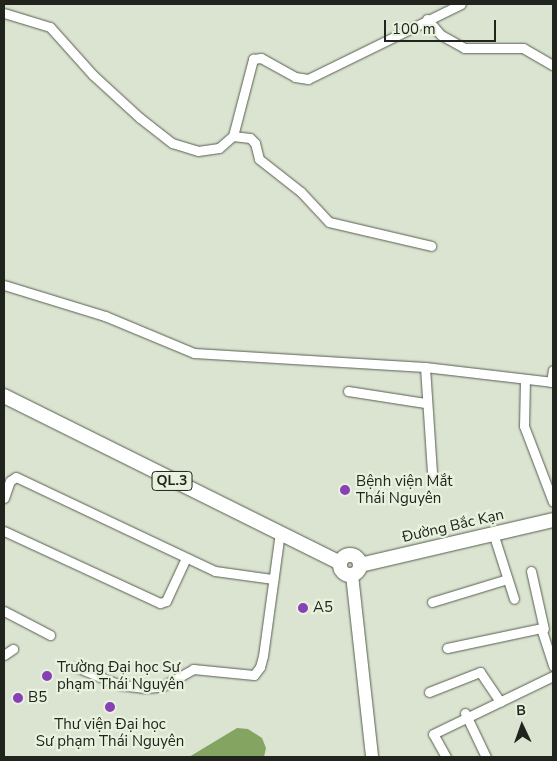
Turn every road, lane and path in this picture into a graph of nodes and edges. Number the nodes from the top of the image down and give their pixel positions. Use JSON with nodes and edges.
{"nodes":[{"id":1,"x":460,"y":4,"type":"edge"},
{"id":2,"x":4,"y":13,"type":"edge"},
{"id":3,"x":427,"y":19,"type":"junction"},
{"id":4,"x":553,"y":65,"type":"edge"},
{"id":5,"x":234,"y":136,"type":"junction"},
{"id":6,"x":431,"y":246,"type":"dead end"},
{"id":7,"x":4,"y":285,"type":"edge"},
{"id":8,"x":425,"y":367,"type":"junction"},
{"id":9,"x":553,"y":370,"type":"edge"},
{"id":10,"x":525,"y":378,"type":"junction"},
{"id":11,"x":552,"y":382,"type":"edge"},
{"id":12,"x":348,"y":391,"type":"dead end"},
{"id":13,"x":4,"y":396,"type":"edge"},
{"id":14,"x":425,"y":403,"type":"junction"},
{"id":15,"x":432,"y":473,"type":"dead end"},
{"id":16,"x":5,"y":493,"type":"edge"},
{"id":17,"x":553,"y":502,"type":"edge"},
{"id":18,"x":553,"y":520,"type":"edge"},
{"id":19,"x":4,"y":531,"type":"edge"},
{"id":20,"x":280,"y":532,"type":"junction"},
{"id":21,"x":493,"y":533,"type":"junction"},
{"id":22,"x":186,"y":558,"type":"junction"},
{"id":23,"x":356,"y":570,"type":"junction"},
{"id":24,"x":531,"y":571,"type":"dead end"},
{"id":25,"x":273,"y":579,"type":"junction"},
{"id":26,"x":507,"y":579,"type":"junction"},
{"id":27,"x":514,"y":599,"type":"dead end"},
{"id":28,"x":432,"y":602,"type":"dead end"},
{"id":29,"x":4,"y":611,"type":"edge"},
{"id":30,"x":544,"y":629,"type":"junction"},
{"id":31,"x":50,"y":635,"type":"dead end"},
{"id":32,"x":447,"y":648,"type":"dead end"},
{"id":33,"x":13,"y":649,"type":"dead end"},
{"id":34,"x":4,"y":656,"type":"edge"},
{"id":35,"x":553,"y":666,"type":"edge"},
{"id":36,"x":76,"y":667,"type":"dead end"},
{"id":37,"x":553,"y":676,"type":"edge"},
{"id":38,"x":428,"y":692,"type":"dead end"},
{"id":39,"x":500,"y":702,"type":"junction"},
{"id":40,"x":466,"y":715,"type":"junction"},
{"id":41,"x":372,"y":757,"type":"edge"},
{"id":42,"x":446,"y":757,"type":"edge"},
{"id":43,"x":486,"y":757,"type":"edge"}],
"edges":[{"from":1,"to":3,"type":"street"},
{"from":2,"to":5,"type":"street"},
{"from":3,"to":4,"type":"street"},
{"from":3,"to":5,"type":"street"},
{"from":5,"to":6,"type":"street"},
{"from":7,"to":8,"type":"street"},
{"from":8,"to":10,"type":"street"},
{"from":8,"to":14,"type":"street"},
{"from":9,"to":11,"type":"street"},
{"from":10,"to":11,"type":"street"},
{"from":10,"to":17,"type":"street"},
{"from":12,"to":14,"type":"street"},
{"from":13,"to":20,"type":"highway","number":"QL.3"},
{"from":14,"to":15,"type":"street"},
{"from":16,"to":22,"type":"street"},
{"from":18,"to":21,"type":"highway","name":"Đường Bắc Kạn","number":"QL.3"},
{"from":19,"to":22,"type":"street"},
{"from":20,"to":23,"type":"highway","number":"QL.3"},
{"from":20,"to":25,"type":"street"},
{"from":21,"to":23,"type":"highway","name":"Đường Bắc Kạn","number":"QL.3"},
{"from":21,"to":26,"type":"street"},
{"from":22,"to":25,"type":"street"},
{"from":23,"to":41,"type":"main road"},
{"from":24,"to":30,"type":"street"},
{"from":25,"to":36,"type":"street"},
{"from":26,"to":27,"type":"street"},
{"from":26,"to":28,"type":"street"},
{"from":29,"to":31,"type":"street"},
{"from":30,"to":32,"type":"street"},
{"from":30,"to":35,"type":"street"},
{"from":33,"to":34,"type":"street"},
{"from":37,"to":39,"type":"street"},
{"from":38,"to":39,"type":"street"},
{"from":39,"to":40,"type":"street"},
{"from":40,"to":42,"type":"street"},
{"from":40,"to":43,"type":"street"}]}
